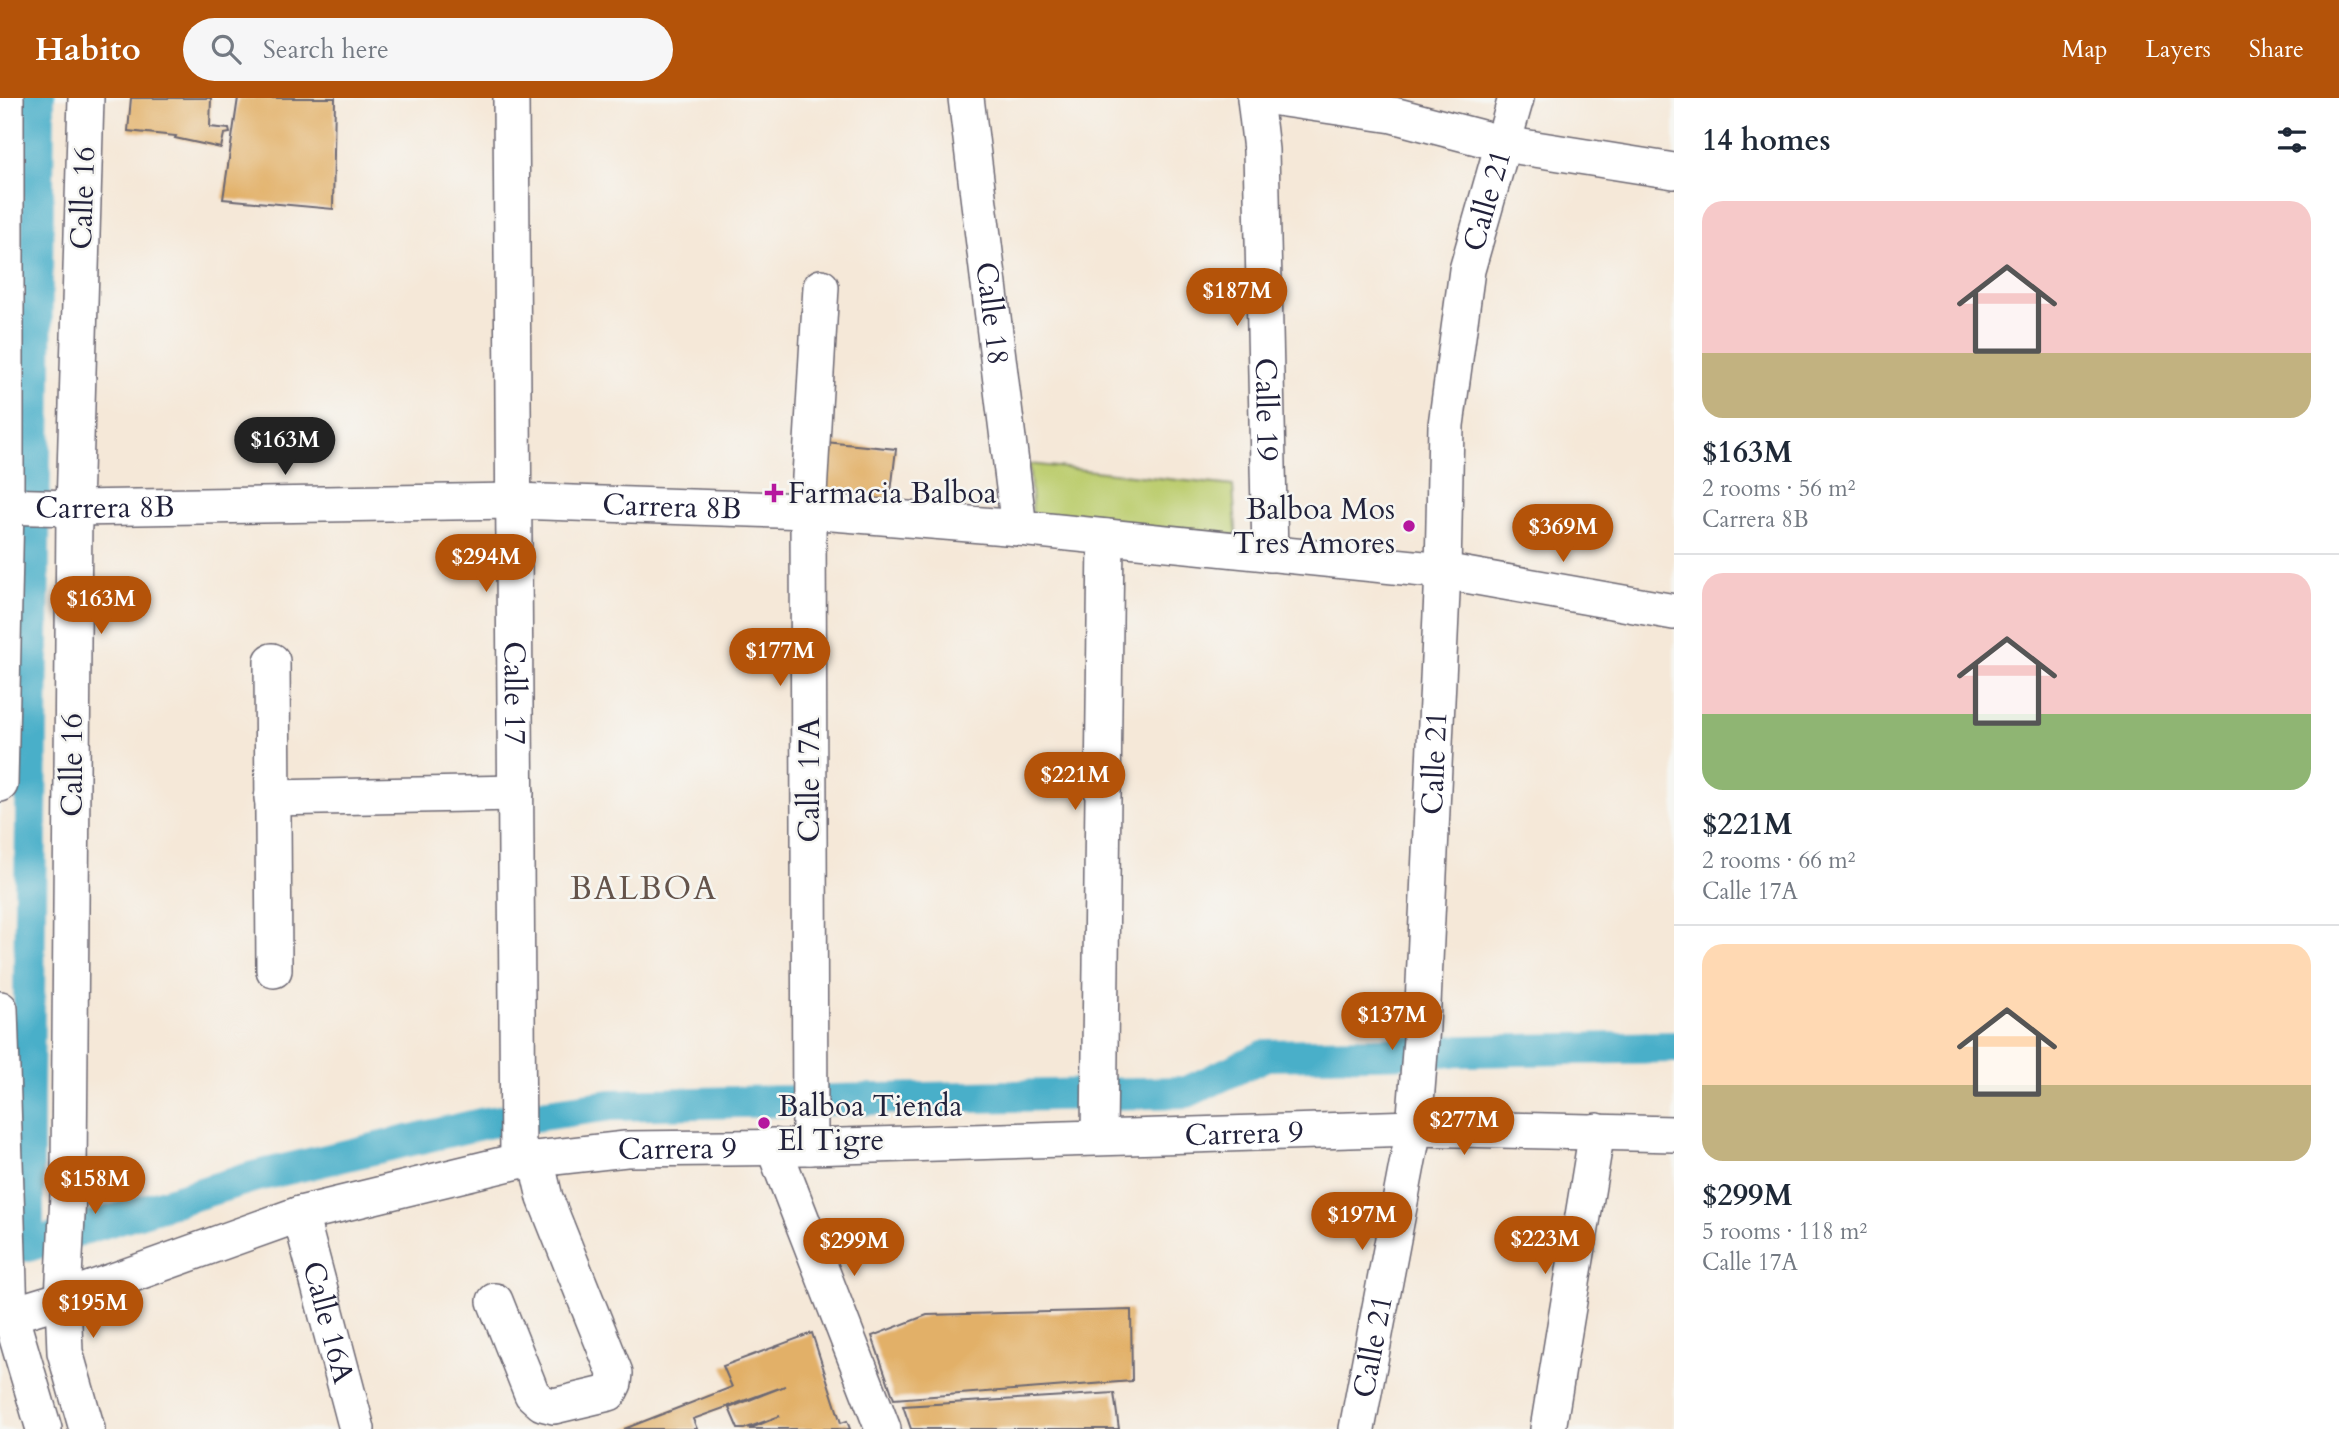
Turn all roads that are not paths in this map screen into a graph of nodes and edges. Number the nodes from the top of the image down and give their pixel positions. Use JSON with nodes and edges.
{"nodes":[{"id":1,"x":6,"y":98,"type":"edge"},
{"id":2,"x":86,"y":98,"type":"edge"},
{"id":3,"x":511,"y":98,"type":"edge"},
{"id":4,"x":966,"y":98,"type":"edge"},
{"id":5,"x":1255,"y":98,"type":"edge"},
{"id":6,"x":1277,"y":98,"type":"edge"},
{"id":7,"x":1516,"y":98,"type":"edge"},
{"id":8,"x":1393,"y":107,"type":"edge"},
{"id":9,"x":1504,"y":144,"type":"junction"},
{"id":10,"x":1674,"y":171,"type":"edge"},
{"id":11,"x":821,"y":288,"type":"dead end"},
{"id":12,"x":514,"y":501,"type":"junction"},
{"id":13,"x":32,"y":507,"type":"edge"},
{"id":14,"x":808,"y":510,"type":"junction"},
{"id":15,"x":1019,"y":528,"type":"junction"},
{"id":16,"x":1106,"y":537,"type":"junction"},
{"id":17,"x":1270,"y":554,"type":"junction"},
{"id":18,"x":1443,"y":571,"type":"junction"},
{"id":19,"x":1674,"y":612,"type":"edge"},
{"id":20,"x":272,"y":662,"type":"dead end"},
{"id":21,"x":0,"y":784,"type":"edge"},
{"id":22,"x":516,"y":793,"type":"junction"},
{"id":23,"x":272,"y":798,"type":"junction"},
{"id":24,"x":274,"y":970,"type":"dead end"},
{"id":25,"x":0,"y":1009,"type":"edge"},
{"id":26,"x":1099,"y":1114,"type":"junction"},
{"id":27,"x":810,"y":1120,"type":"junction"},
{"id":28,"x":1414,"y":1128,"type":"junction"},
{"id":29,"x":1597,"y":1131,"type":"junction"},
{"id":30,"x":1674,"y":1134,"type":"edge"},
{"id":31,"x":773,"y":1146,"type":"junction"},
{"id":32,"x":524,"y":1151,"type":"junction"},
{"id":33,"x":300,"y":1214,"type":"junction"},
{"id":34,"x":62,"y":1299,"type":"junction"},
{"id":35,"x":495,"y":1301,"type":"dead end"},
{"id":36,"x":5,"y":1316,"type":"edge"},
{"id":37,"x":44,"y":1429,"type":"edge"},
{"id":38,"x":87,"y":1429,"type":"edge"},
{"id":39,"x":357,"y":1429,"type":"edge"},
{"id":40,"x":883,"y":1429,"type":"edge"},
{"id":41,"x":1357,"y":1429,"type":"edge"},
{"id":42,"x":1548,"y":1429,"type":"edge"}],
"edges":[{"from":1,"to":13,"type":"street","name":"Calle 16"},
{"from":2,"to":13,"type":"street","name":"Calle 16"},
{"from":3,"to":12,"type":"street","name":"Calle 17"},
{"from":4,"to":15,"type":"street","name":"Calle 18"},
{"from":5,"to":17,"type":"street","name":"Calle 19"},
{"from":6,"to":8,"type":"street"},
{"from":7,"to":9,"type":"street","name":"Calle 21"},
{"from":8,"to":9,"type":"street"},
{"from":9,"to":10,"type":"street"},
{"from":9,"to":18,"type":"street","name":"Calle 21"},
{"from":11,"to":14,"type":"street","name":"Calle 17A"},
{"from":12,"to":13,"type":"street","name":"Carrera 8B"},
{"from":12,"to":14,"type":"street","name":"Carrera 8B"},
{"from":12,"to":22,"type":"street","name":"Calle 17"},
{"from":13,"to":21,"type":"street","name":"Calle 16"},
{"from":13,"to":34,"type":"street","name":"Calle 16"},
{"from":14,"to":15,"type":"street","name":"Carrera 8B"},
{"from":14,"to":27,"type":"street","name":"Calle 17A"},
{"from":15,"to":16,"type":"street","name":"Carrera 8B"},
{"from":16,"to":17,"type":"street","name":"Carrera 8B"},
{"from":16,"to":26,"type":"street"},
{"from":17,"to":18,"type":"street","name":"Carrera 8B"},
{"from":18,"to":19,"type":"street","name":"Carrera 8B"},
{"from":18,"to":28,"type":"street","name":"Calle 21"},
{"from":20,"to":23,"type":"street"},
{"from":22,"to":23,"type":"street"},
{"from":22,"to":32,"type":"street","name":"Calle 17"},
{"from":23,"to":24,"type":"street"},
{"from":25,"to":36,"type":"street"},
{"from":26,"to":27,"type":"street","name":"Carrera 9"},
{"from":26,"to":28,"type":"street","name":"Carrera 9"},
{"from":27,"to":31,"type":"street","name":"Carrera 9"},
{"from":28,"to":29,"type":"street","name":"Carrera 9"},
{"from":28,"to":41,"type":"street","name":"Calle 21"},
{"from":29,"to":30,"type":"street","name":"Carrera 9"},
{"from":29,"to":42,"type":"street"},
{"from":31,"to":32,"type":"street","name":"Carrera 9"},
{"from":31,"to":40,"type":"street"},
{"from":32,"to":33,"type":"street","name":"Carrera 9"},
{"from":32,"to":35,"type":"street","name":"Calle 17"},
{"from":33,"to":34,"type":"street","name":"Carrera 9"},
{"from":33,"to":39,"type":"street","name":"Calle 16A"},
{"from":34,"to":36,"type":"street","name":"Carrera 9"},
{"from":34,"to":38,"type":"street","name":"Calle 16"},
{"from":36,"to":37,"type":"street"}]}
